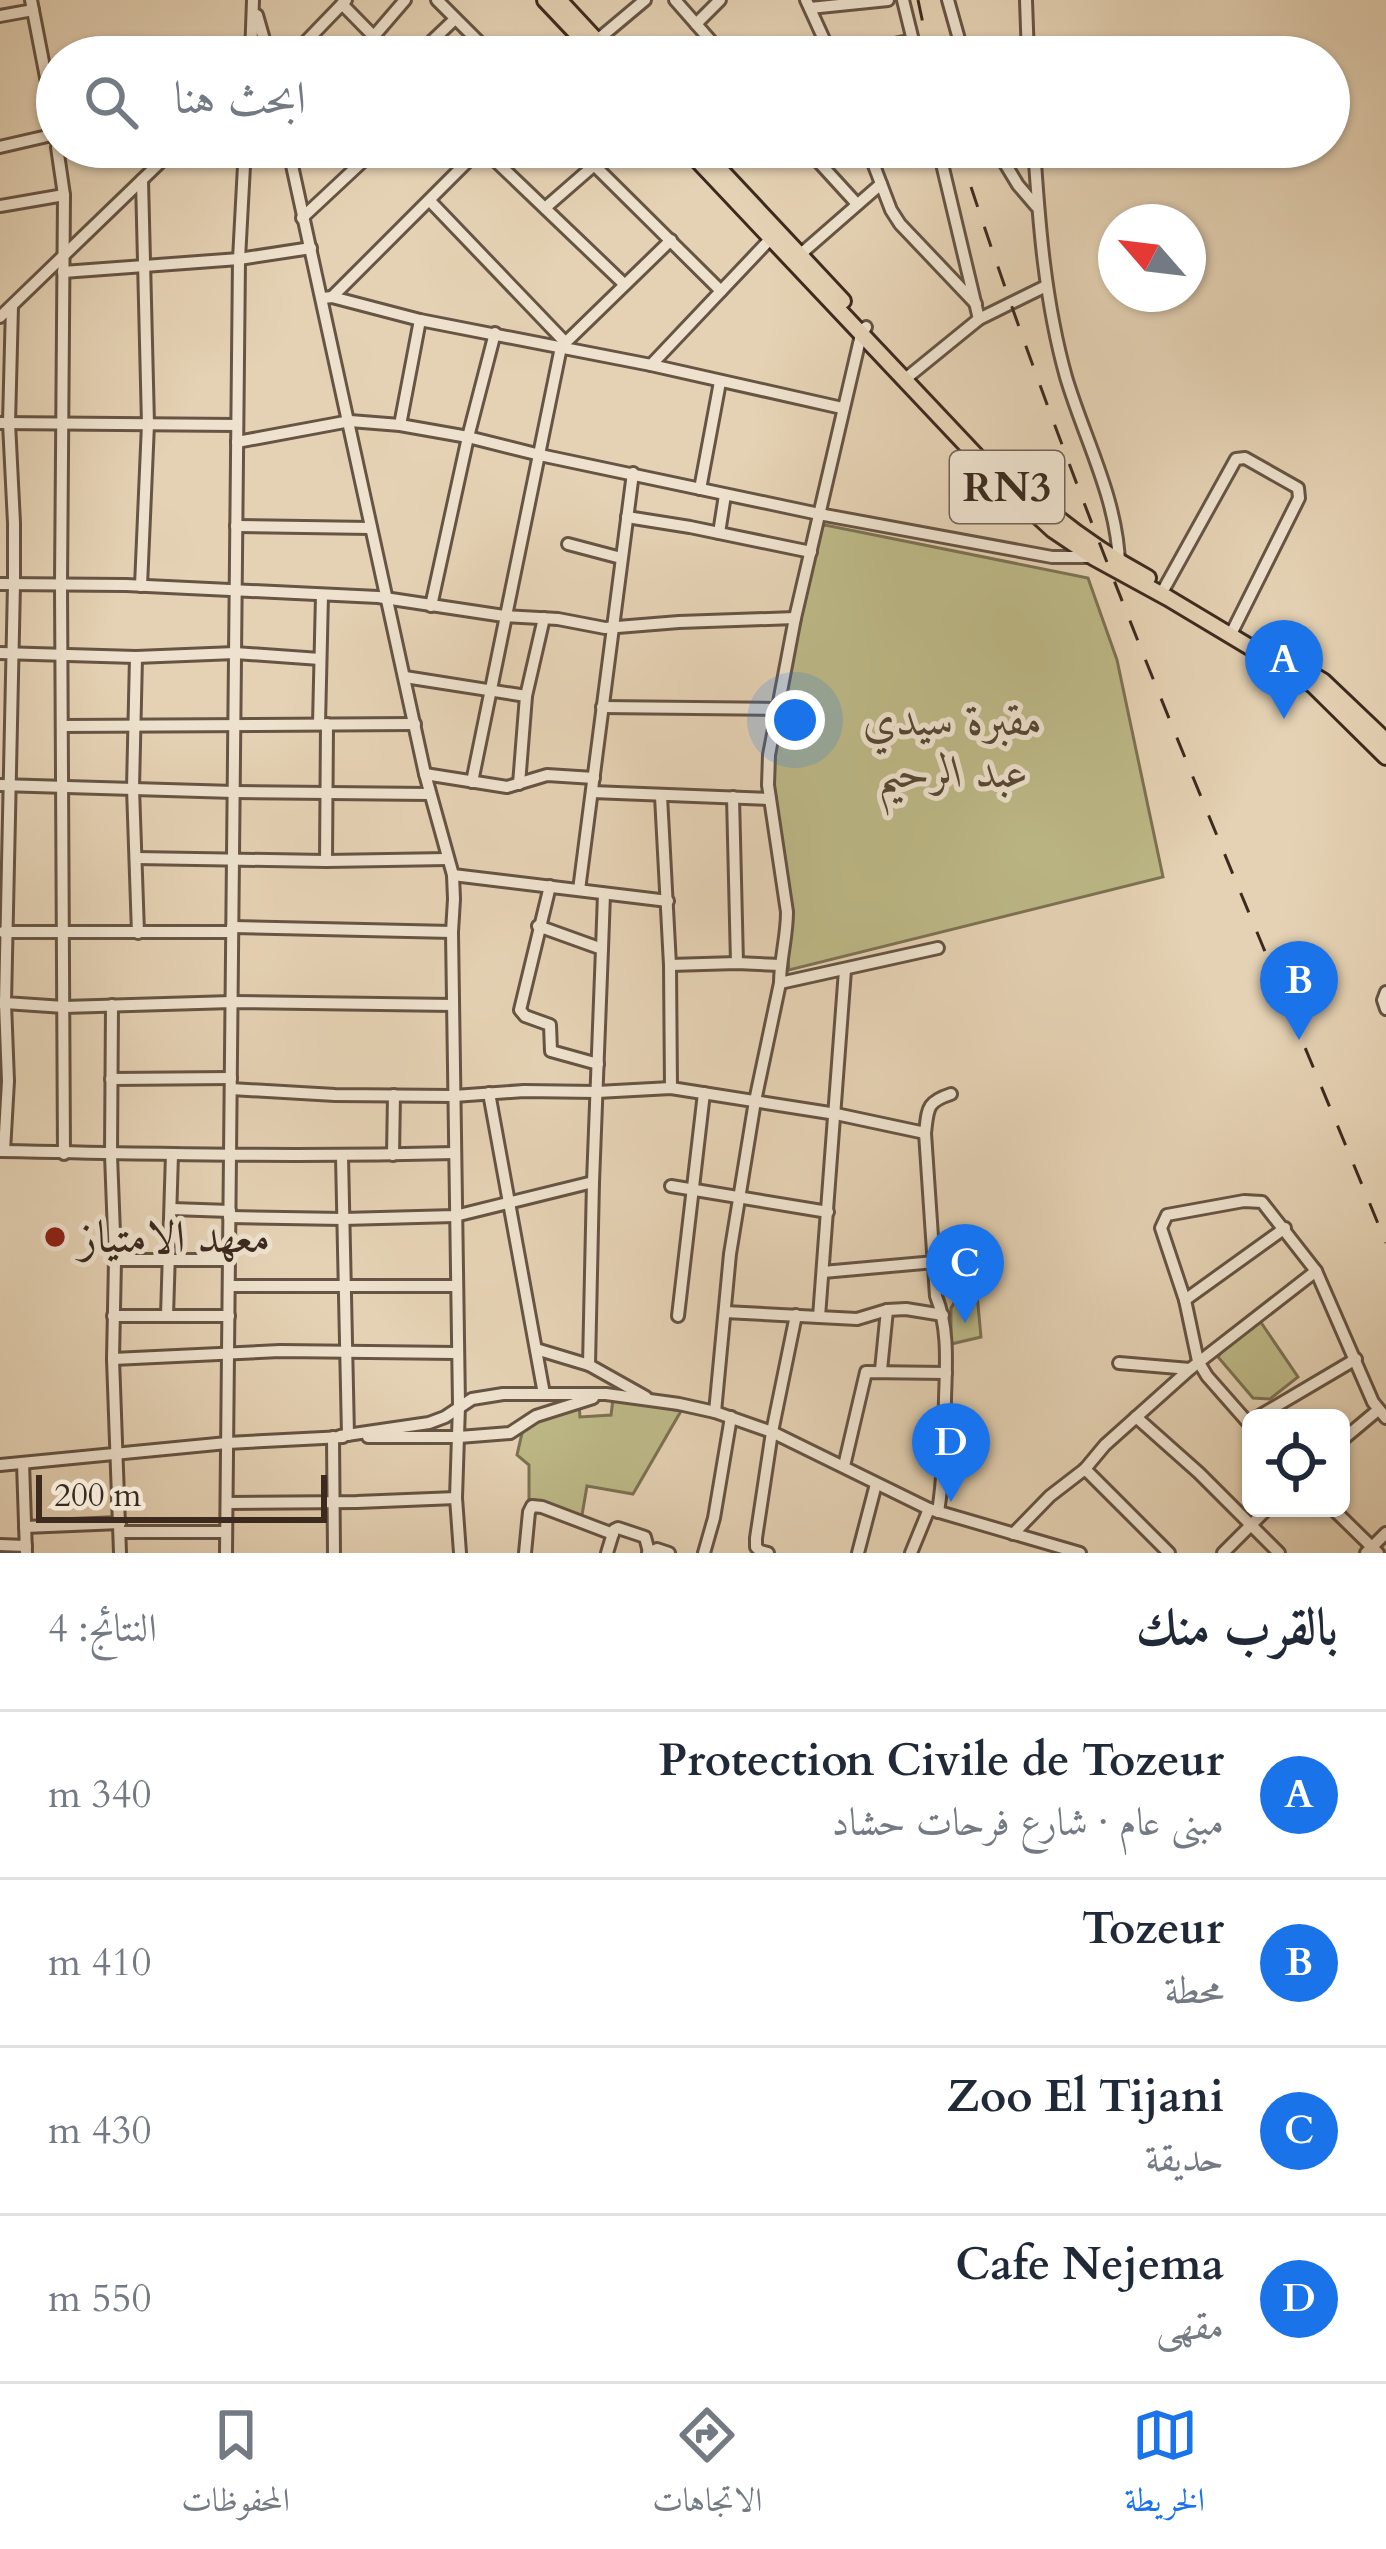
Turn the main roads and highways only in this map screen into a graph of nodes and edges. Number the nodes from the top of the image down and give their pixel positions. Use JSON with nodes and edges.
{"nodes":[{"id":1,"x":545,"y":0,"type":"edge"},
{"id":2,"x":559,"y":0,"type":"edge"},
{"id":3,"x":577,"y":36,"type":"edge"},
{"id":4,"x":581,"y":36,"type":"edge"},
{"id":5,"x":706,"y":168,"type":"edge"},
{"id":6,"x":717,"y":168,"type":"edge"},
{"id":7,"x":774,"y":235,"type":"junction"},
{"id":8,"x":1119,"y":566,"type":"junction"},
{"id":9,"x":1232,"y":632,"type":"junction"},
{"id":10,"x":1386,"y":741,"type":"edge"},
{"id":11,"x":1386,"y":757,"type":"edge"}],
"edges":[{"from":1,"to":3,"type":"main road"},
{"from":2,"to":4,"type":"main road"},
{"from":5,"to":7,"type":"main road","number":"RN3"},
{"from":6,"to":7,"type":"main road","number":"RN3"},
{"from":7,"to":8,"type":"main road","number":"RN3"},
{"from":8,"to":9,"type":"main road","number":"RN3"},
{"from":8,"to":9,"type":"main road","number":"RN3"},
{"from":9,"to":10,"type":"main road","number":"RN3"},
{"from":9,"to":11,"type":"main road","number":"RN3"}]}
